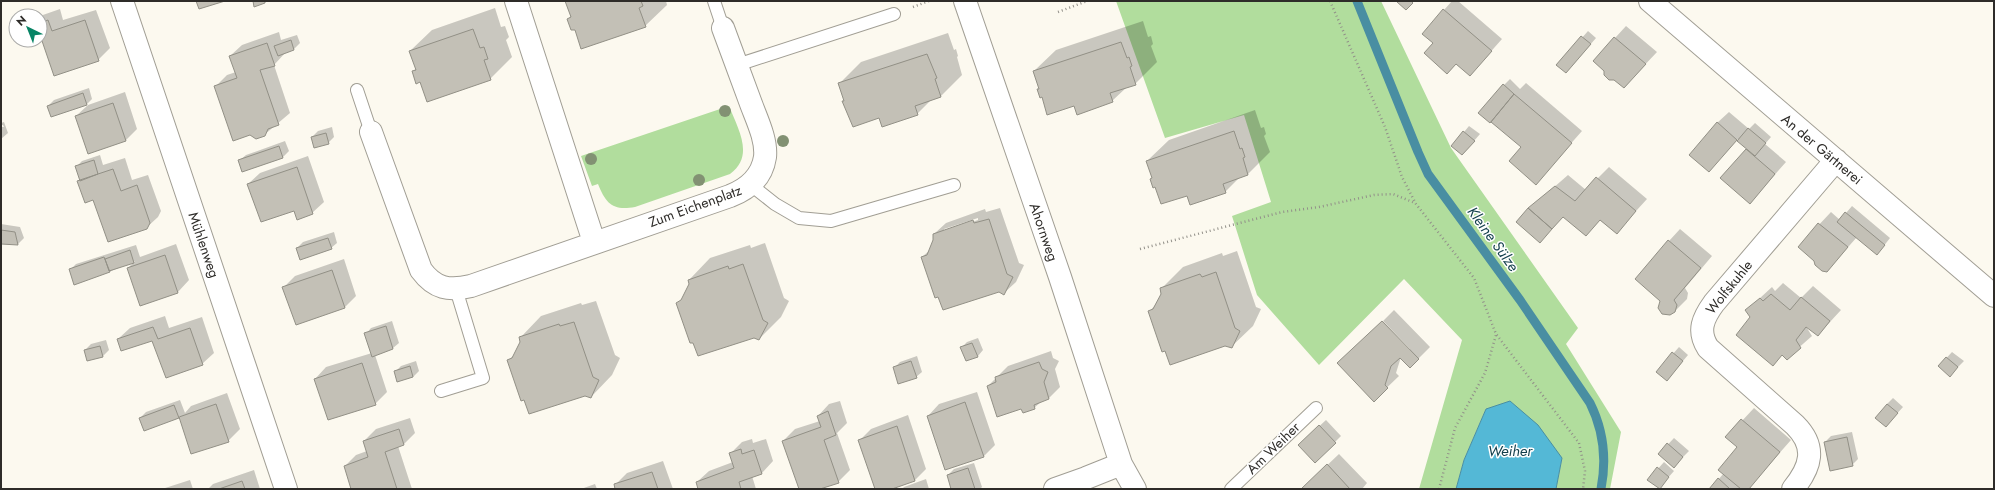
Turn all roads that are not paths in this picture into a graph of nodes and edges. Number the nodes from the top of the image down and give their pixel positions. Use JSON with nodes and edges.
{"nodes":[{"id":1,"x":122,"y":1,"type":"edge"},
{"id":2,"x":516,"y":1,"type":"edge"},
{"id":3,"x":714,"y":1,"type":"edge"},
{"id":4,"x":965,"y":1,"type":"edge"},
{"id":5,"x":1650,"y":1,"type":"edge"},
{"id":6,"x":894,"y":14,"type":"dead end"},
{"id":7,"x":723,"y":28,"type":"joint"},
{"id":8,"x":737,"y":66,"type":"junction"},
{"id":9,"x":357,"y":90,"type":"dead end"},
{"id":10,"x":371,"y":132,"type":"joint"},
{"id":11,"x":1836,"y":160,"type":"junction"},
{"id":12,"x":751,"y":184,"type":"junction"},
{"id":13,"x":954,"y":185,"type":"dead end"},
{"id":14,"x":594,"y":242,"type":"junction"},
{"id":15,"x":456,"y":289,"type":"junction"},
{"id":16,"x":1994,"y":296,"type":"edge"},
{"id":17,"x":441,"y":391,"type":"dead end"},
{"id":18,"x":1316,"y":408,"type":"dead end"},
{"id":19,"x":1121,"y":464,"type":"junction"},
{"id":20,"x":286,"y":489,"type":"edge"},
{"id":21,"x":1055,"y":489,"type":"edge"},
{"id":22,"x":1135,"y":489,"type":"edge"},
{"id":23,"x":1231,"y":489,"type":"edge"},
{"id":24,"x":1793,"y":489,"type":"edge"}],
"edges":[{"from":1,"to":20,"type":"street","name":"Mühlenweg"},
{"from":2,"to":14,"type":"street"},
{"from":3,"to":7,"type":"lane"},
{"from":4,"to":19,"type":"street","name":"Ahornweg"},
{"from":5,"to":11,"type":"street","name":"An der Gärtnerei"},
{"from":6,"to":8,"type":"lane"},
{"from":7,"to":8,"type":"street","name":"Zum Eichenplatz"},
{"from":8,"to":12,"type":"street","name":"Zum Eichenplatz"},
{"from":9,"to":10,"type":"lane"},
{"from":10,"to":15,"type":"street","name":"Zum Eichenplatz"},
{"from":11,"to":16,"type":"street","name":"An der Gärtnerei"},
{"from":11,"to":24,"type":"street","name":"Wolfskuhle"},
{"from":12,"to":13,"type":"lane"},
{"from":12,"to":14,"type":"street","name":"Zum Eichenplatz"},
{"from":14,"to":15,"type":"street","name":"Zum Eichenplatz"},
{"from":15,"to":17,"type":"lane"},
{"from":18,"to":23,"type":"lane","name":"Am Weiher"},
{"from":19,"to":21,"type":"street"},
{"from":19,"to":22,"type":"street","name":"Ahornweg"}]}
